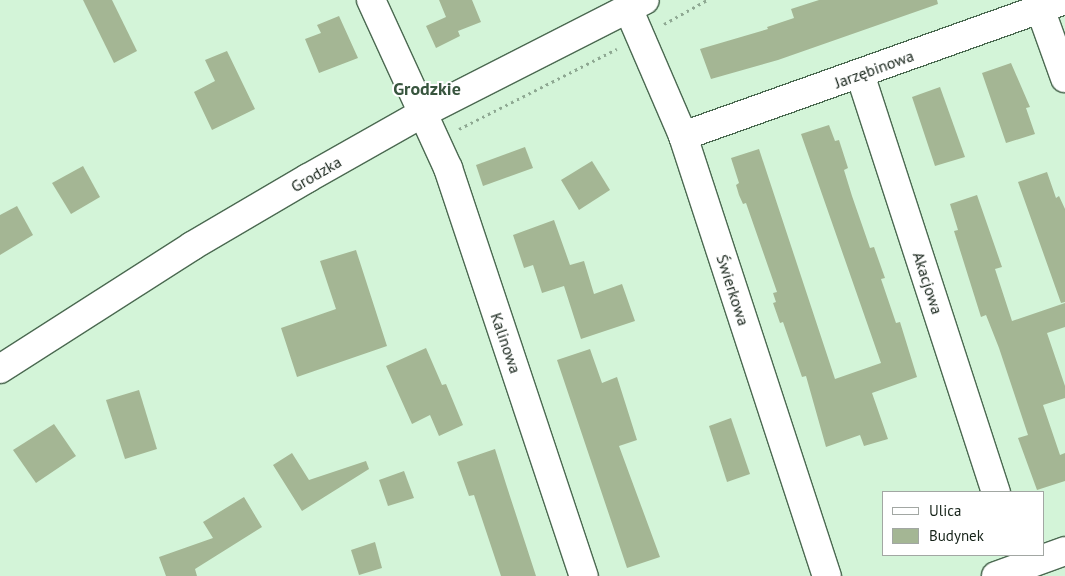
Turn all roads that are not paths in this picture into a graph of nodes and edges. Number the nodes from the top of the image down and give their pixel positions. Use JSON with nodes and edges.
{"nodes":[{"id":1,"x":371,"y":0,"type":"edge"},
{"id":2,"x":1048,"y":3,"type":"edge"},
{"id":3,"x":637,"y":4,"type":"edge"},
{"id":4,"x":860,"y":74,"type":"junction"},
{"id":5,"x":1065,"y":78,"type":"edge"},
{"id":6,"x":421,"y":114,"type":"junction"},
{"id":7,"x":683,"y":136,"type":"junction"},
{"id":8,"x":0,"y":369,"type":"edge"},
{"id":9,"x":996,"y":491,"type":"edge"},
{"id":10,"x":1065,"y":551,"type":"edge"},
{"id":11,"x":1011,"y":566,"type":"edge"},
{"id":12,"x":584,"y":576,"type":"edge"},
{"id":13,"x":827,"y":576,"type":"edge"}],
"edges":[{"from":1,"to":6,"type":"street","name":"Kalinowa"},
{"from":2,"to":4,"type":"street","name":"Jarzębinowa"},
{"from":2,"to":5,"type":"street"},
{"from":3,"to":6,"type":"street","name":"Grodzka"},
{"from":3,"to":7,"type":"street","name":"Świerkowa"},
{"from":4,"to":7,"type":"street","name":"Jarzębinowa"},
{"from":4,"to":9,"type":"street","name":"Akacjowa"},
{"from":6,"to":8,"type":"street","name":"Grodzka"},
{"from":6,"to":12,"type":"street","name":"Kalinowa"},
{"from":7,"to":13,"type":"street","name":"Świerkowa"},
{"from":10,"to":11,"type":"street"}]}
